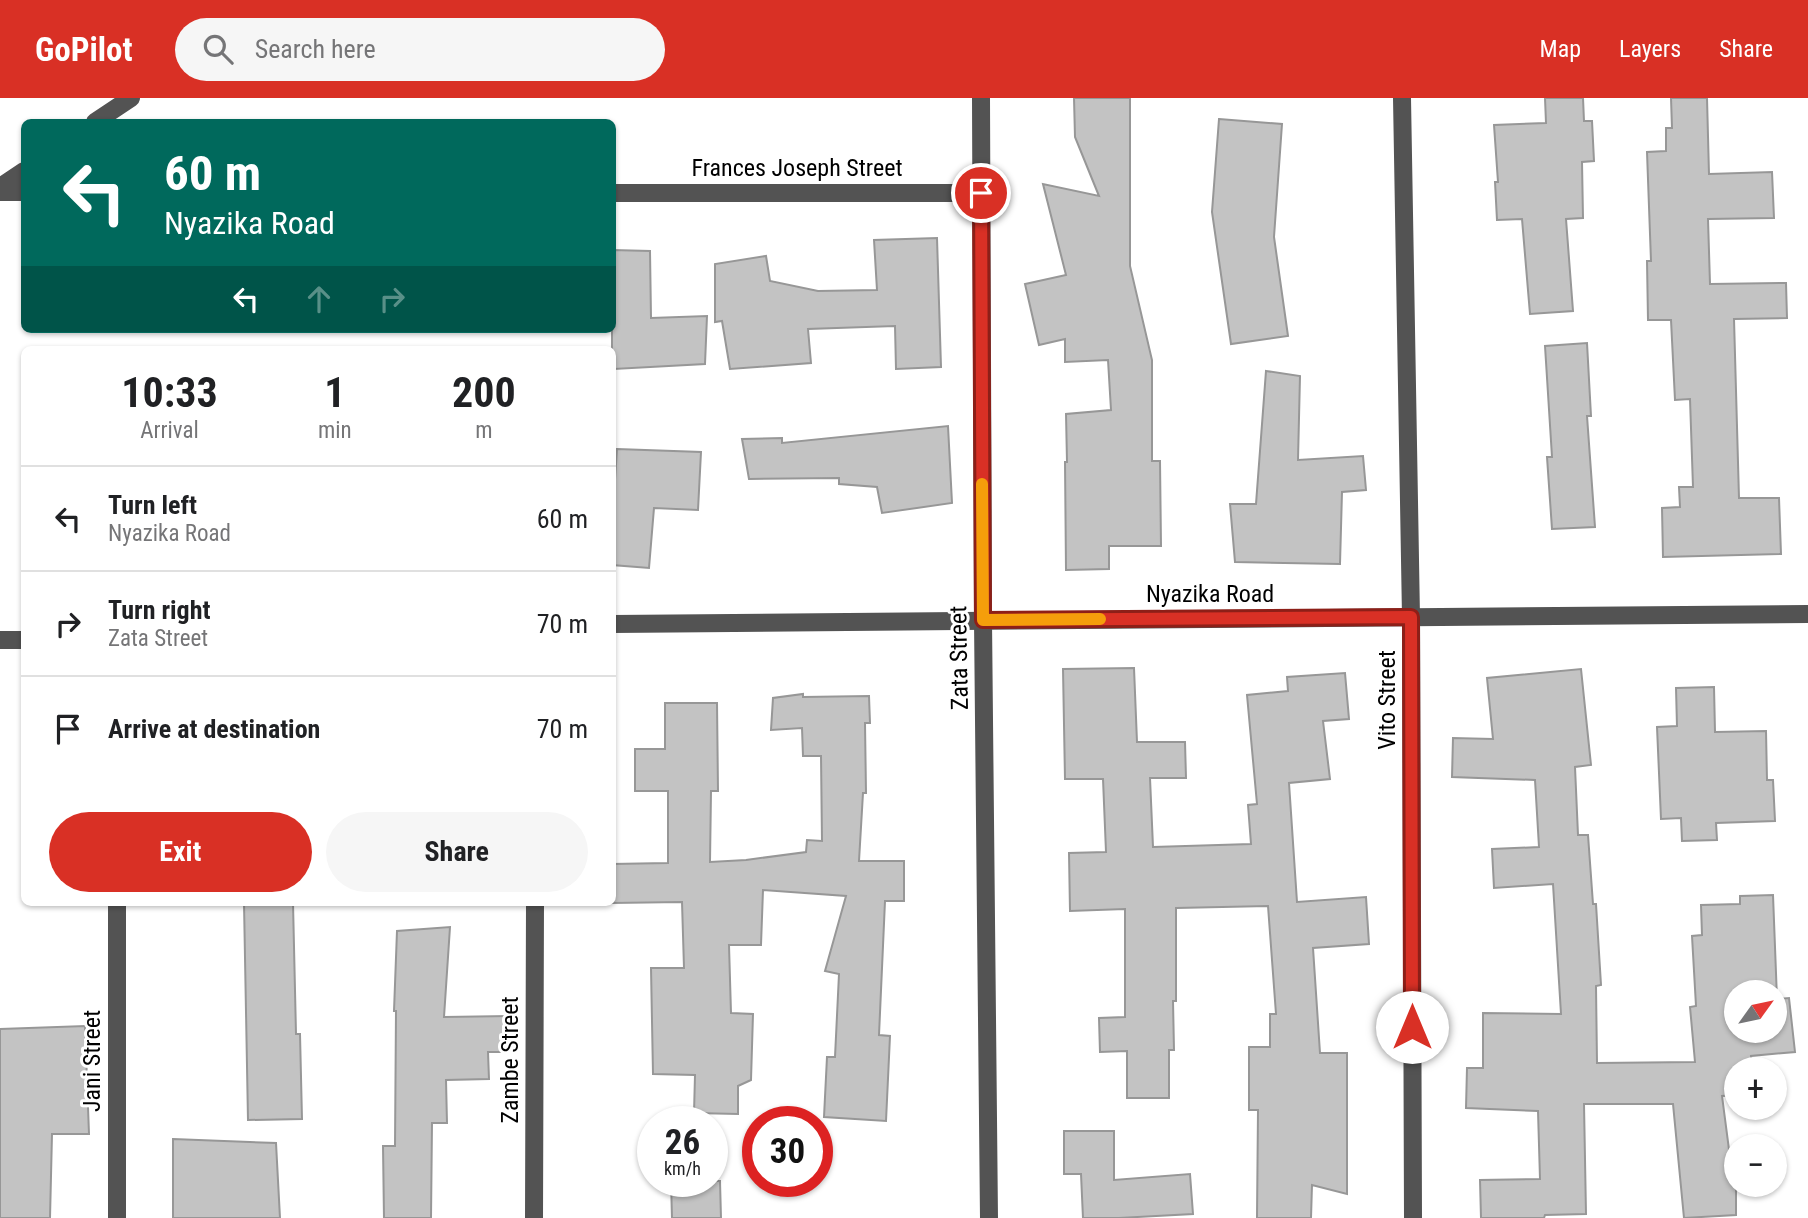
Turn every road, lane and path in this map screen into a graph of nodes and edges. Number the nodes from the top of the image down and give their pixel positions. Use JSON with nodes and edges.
{"nodes":[{"id":1,"x":131,"y":98,"type":"edge"},
{"id":2,"x":981,"y":98,"type":"edge"},
{"id":3,"x":1402,"y":98,"type":"edge"},
{"id":4,"x":100,"y":119,"type":"edge"},
{"id":5,"x":21,"y":173,"type":"edge"},
{"id":6,"x":0,"y":190,"type":"edge"},
{"id":7,"x":21,"y":192,"type":"edge"},
{"id":8,"x":616,"y":192,"type":"edge"},
{"id":9,"x":981,"y":193,"type":"junction"},
{"id":10,"x":1808,"y":614,"type":"edge"},
{"id":11,"x":1411,"y":617,"type":"junction"},
{"id":12,"x":983,"y":620,"type":"junction"},
{"id":13,"x":616,"y":624,"type":"edge"},
{"id":14,"x":0,"y":640,"type":"edge"},
{"id":15,"x":21,"y":640,"type":"edge"},
{"id":16,"x":117,"y":906,"type":"edge"},
{"id":17,"x":535,"y":906,"type":"edge"},
{"id":18,"x":117,"y":1218,"type":"edge"},
{"id":19,"x":534,"y":1218,"type":"edge"},
{"id":20,"x":989,"y":1218,"type":"edge"},
{"id":21,"x":1413,"y":1218,"type":"edge"}],
"edges":[{"from":1,"to":4,"type":"street"},
{"from":2,"to":9,"type":"street","name":"Zata Street"},
{"from":3,"to":11,"type":"street","name":"Vito Street"},
{"from":5,"to":6,"type":"street"},
{"from":6,"to":7,"type":"street"},
{"from":8,"to":9,"type":"street","name":"Frances Joseph Street"},
{"from":9,"to":12,"type":"street","name":"Zata Street"},
{"from":10,"to":11,"type":"street","name":"Nyazika Road"},
{"from":11,"to":12,"type":"street","name":"Nyazika Road"},
{"from":11,"to":21,"type":"street","name":"Vito Street"},
{"from":12,"to":13,"type":"street","name":"Nyazika Road"},
{"from":12,"to":20,"type":"street","name":"Zata Street"},
{"from":14,"to":15,"type":"street"},
{"from":16,"to":18,"type":"street","name":"Jani Street"},
{"from":17,"to":19,"type":"street","name":"Zambe Street"}]}
